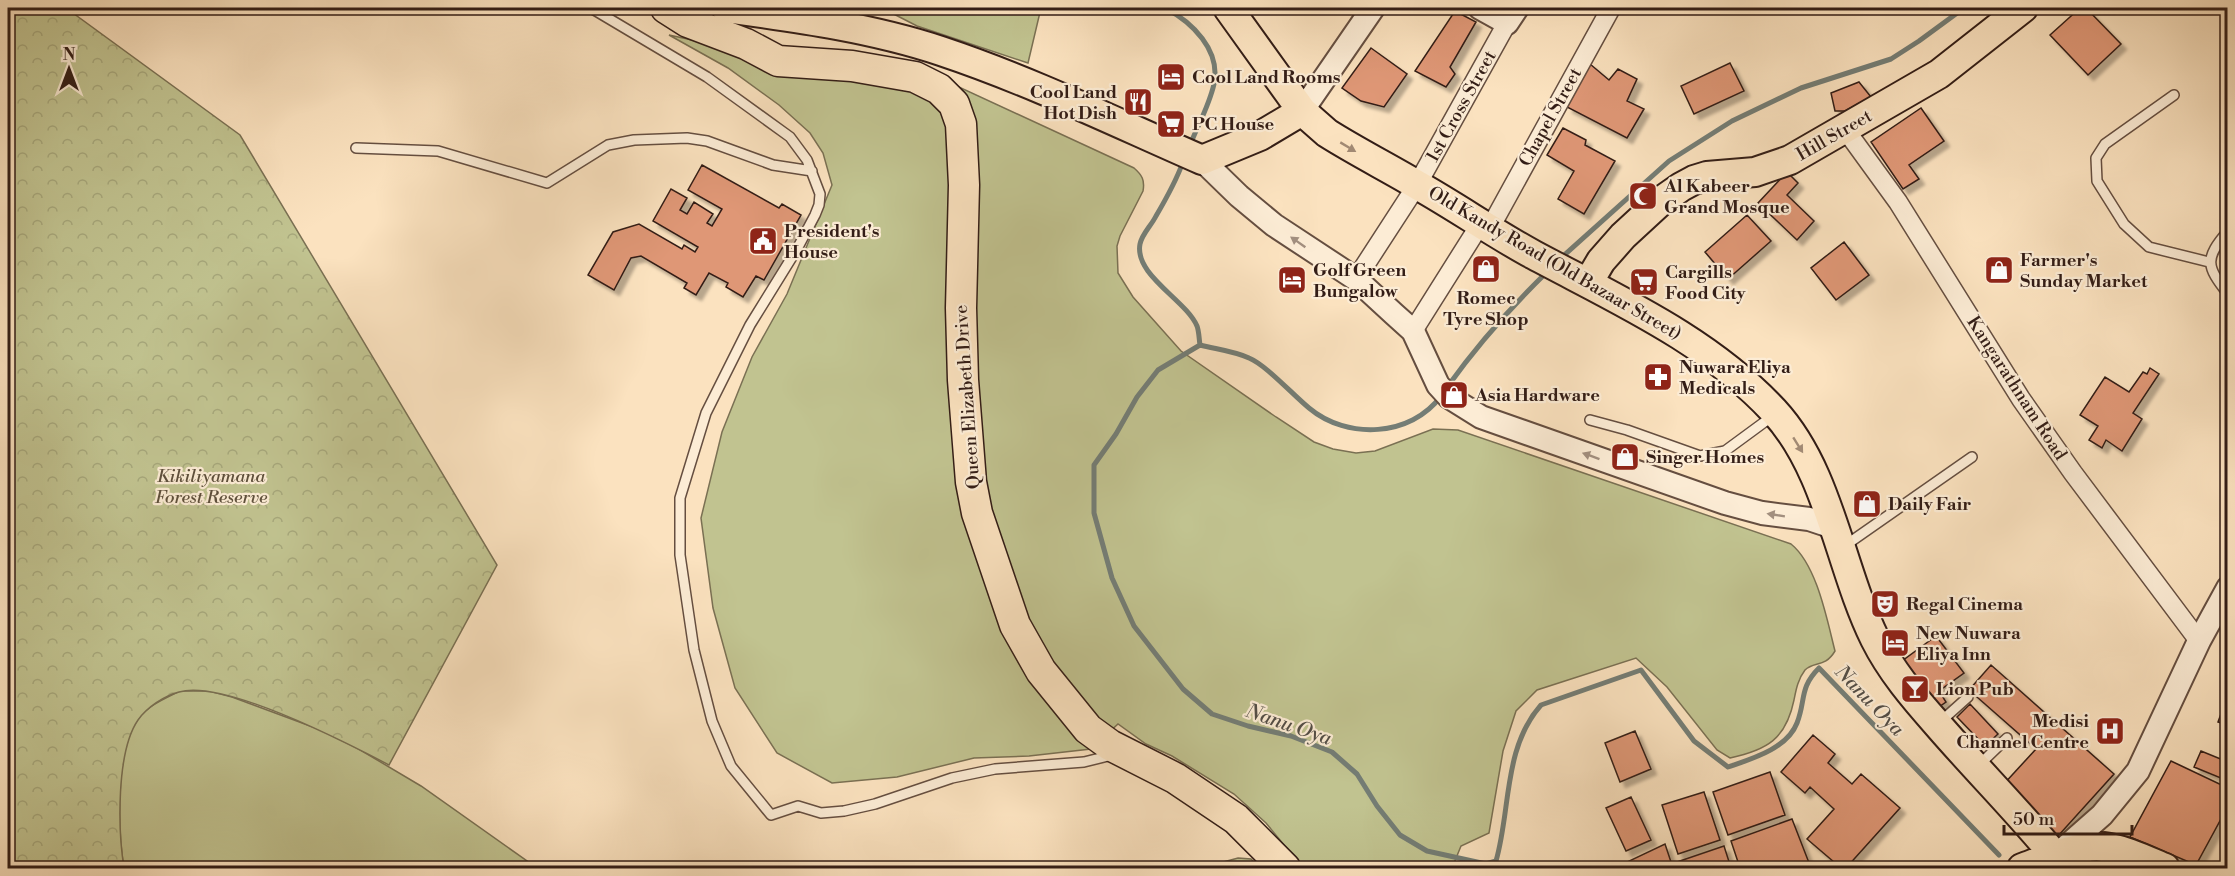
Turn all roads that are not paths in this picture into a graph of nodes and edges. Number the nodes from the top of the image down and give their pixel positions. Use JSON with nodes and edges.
{"nodes":[{"id":1,"x":591,"y":8,"type":"edge"},
{"id":2,"x":666,"y":8,"type":"edge"},
{"id":3,"x":726,"y":8,"type":"edge"},
{"id":4,"x":1228,"y":8,"type":"edge"},
{"id":5,"x":1373,"y":8,"type":"edge"},
{"id":6,"x":1480,"y":8,"type":"edge"},
{"id":7,"x":1611,"y":8,"type":"edge"},
{"id":8,"x":2023,"y":8,"type":"edge"},
{"id":9,"x":1512,"y":15,"type":"edge"},
{"id":10,"x":2174,"y":95,"type":"dead end"},
{"id":11,"x":1302,"y":111,"type":"junction"},
{"id":12,"x":1845,"y":129,"type":"junction"},
{"id":13,"x":356,"y":148,"type":"dead end"},
{"id":14,"x":1199,"y":159,"type":"junction"},
{"id":15,"x":812,"y":171,"type":"junction"},
{"id":16,"x":1418,"y":185,"type":"junction"},
{"id":17,"x":1485,"y":225,"type":"junction"},
{"id":18,"x":2228,"y":231,"type":"edge"},
{"id":19,"x":2209,"y":262,"type":"junction"},
{"id":20,"x":1356,"y":279,"type":"junction"},
{"id":21,"x":1581,"y":280,"type":"junction"},
{"id":22,"x":2228,"y":294,"type":"edge"},
{"id":23,"x":1413,"y":331,"type":"junction"},
{"id":24,"x":1776,"y":414,"type":"junction"},
{"id":25,"x":1590,"y":420,"type":"dead end"},
{"id":26,"x":1972,"y":457,"type":"dead end"},
{"id":27,"x":1837,"y":538,"type":"junction"},
{"id":28,"x":2228,"y":588,"type":"edge"},
{"id":29,"x":2199,"y":641,"type":"junction"},
{"id":30,"x":1968,"y":697,"type":"dead end"},
{"id":31,"x":1937,"y":724,"type":"junction"},
{"id":32,"x":2007,"y":738,"type":"dead end"},
{"id":33,"x":1124,"y":753,"type":"junction"},
{"id":34,"x":1976,"y":769,"type":"junction"},
{"id":35,"x":2056,"y":862,"type":"edge"},
{"id":36,"x":1285,"y":868,"type":"edge"},
{"id":37,"x":2022,"y":868,"type":"edge"},
{"id":38,"x":2165,"y":868,"type":"edge"}],
"edges":[{"from":1,"to":15,"type":"lane"},
{"from":2,"to":33,"type":"highway","name":"Queen Elizabeth Drive"},
{"from":3,"to":14,"type":"main road"},
{"from":4,"to":11,"type":"main road","name":"Old Kandy Road (Old Bazaar Street)"},
{"from":5,"to":11,"type":"street"},
{"from":6,"to":9,"type":"street"},
{"from":7,"to":17,"type":"street","name":"Chapel Street"},
{"from":8,"to":12,"type":"main road","name":"Hill Street"},
{"from":9,"to":16,"type":"street","name":"1st Cross Street"},
{"from":10,"to":19,"type":"lane"},
{"from":11,"to":14,"type":"main road"},
{"from":11,"to":16,"type":"main road","name":"Old Kandy Road (Old Bazaar Street)","one_way":true},
{"from":12,"to":21,"type":"main road","name":"Hill Street"},
{"from":12,"to":29,"type":"street","name":"Kangarathnam Road"},
{"from":13,"to":15,"type":"lane"},
{"from":20,"to":14,"type":"street","one_way":true},
{"from":15,"to":33,"type":"lane"},
{"from":16,"to":17,"type":"main road","name":"Old Kandy Road (Old Bazaar Street)"},
{"from":16,"to":20,"type":"street","name":"1st Cross Street"},
{"from":17,"to":21,"type":"main road","name":"Old Kandy Road (Old Bazaar Street)"},
{"from":17,"to":23,"type":"street","name":"Chapel Street"},
{"from":18,"to":19,"type":"lane"},
{"from":19,"to":22,"type":"lane"},
{"from":20,"to":23,"type":"street"},
{"from":21,"to":24,"type":"main road","name":"Old Kandy Road (Old Bazaar Street)"},
{"from":27,"to":23,"type":"street","one_way":true},
{"from":24,"to":25,"type":"lane"},
{"from":24,"to":27,"type":"main road","name":"Old Kandy Road (Old Bazaar Street)","one_way":true},
{"from":26,"to":27,"type":"lane"},
{"from":27,"to":31,"type":"main road","name":"Old Kandy Road (Old Bazaar Street)"},
{"from":28,"to":29,"type":"street"},
{"from":29,"to":35,"type":"street"},
{"from":30,"to":31,"type":"lane"},
{"from":31,"to":34,"type":"main road","name":"Old Kandy Road (Old Bazaar Street)"},
{"from":32,"to":34,"type":"lane"},
{"from":33,"to":36,"type":"highway","name":"Queen Elizabeth Drive"},
{"from":34,"to":35,"type":"main road","name":"Old Kandy Road (Old Bazaar Street)"},
{"from":35,"to":37,"type":"main road"},
{"from":35,"to":38,"type":"main road"}]}
